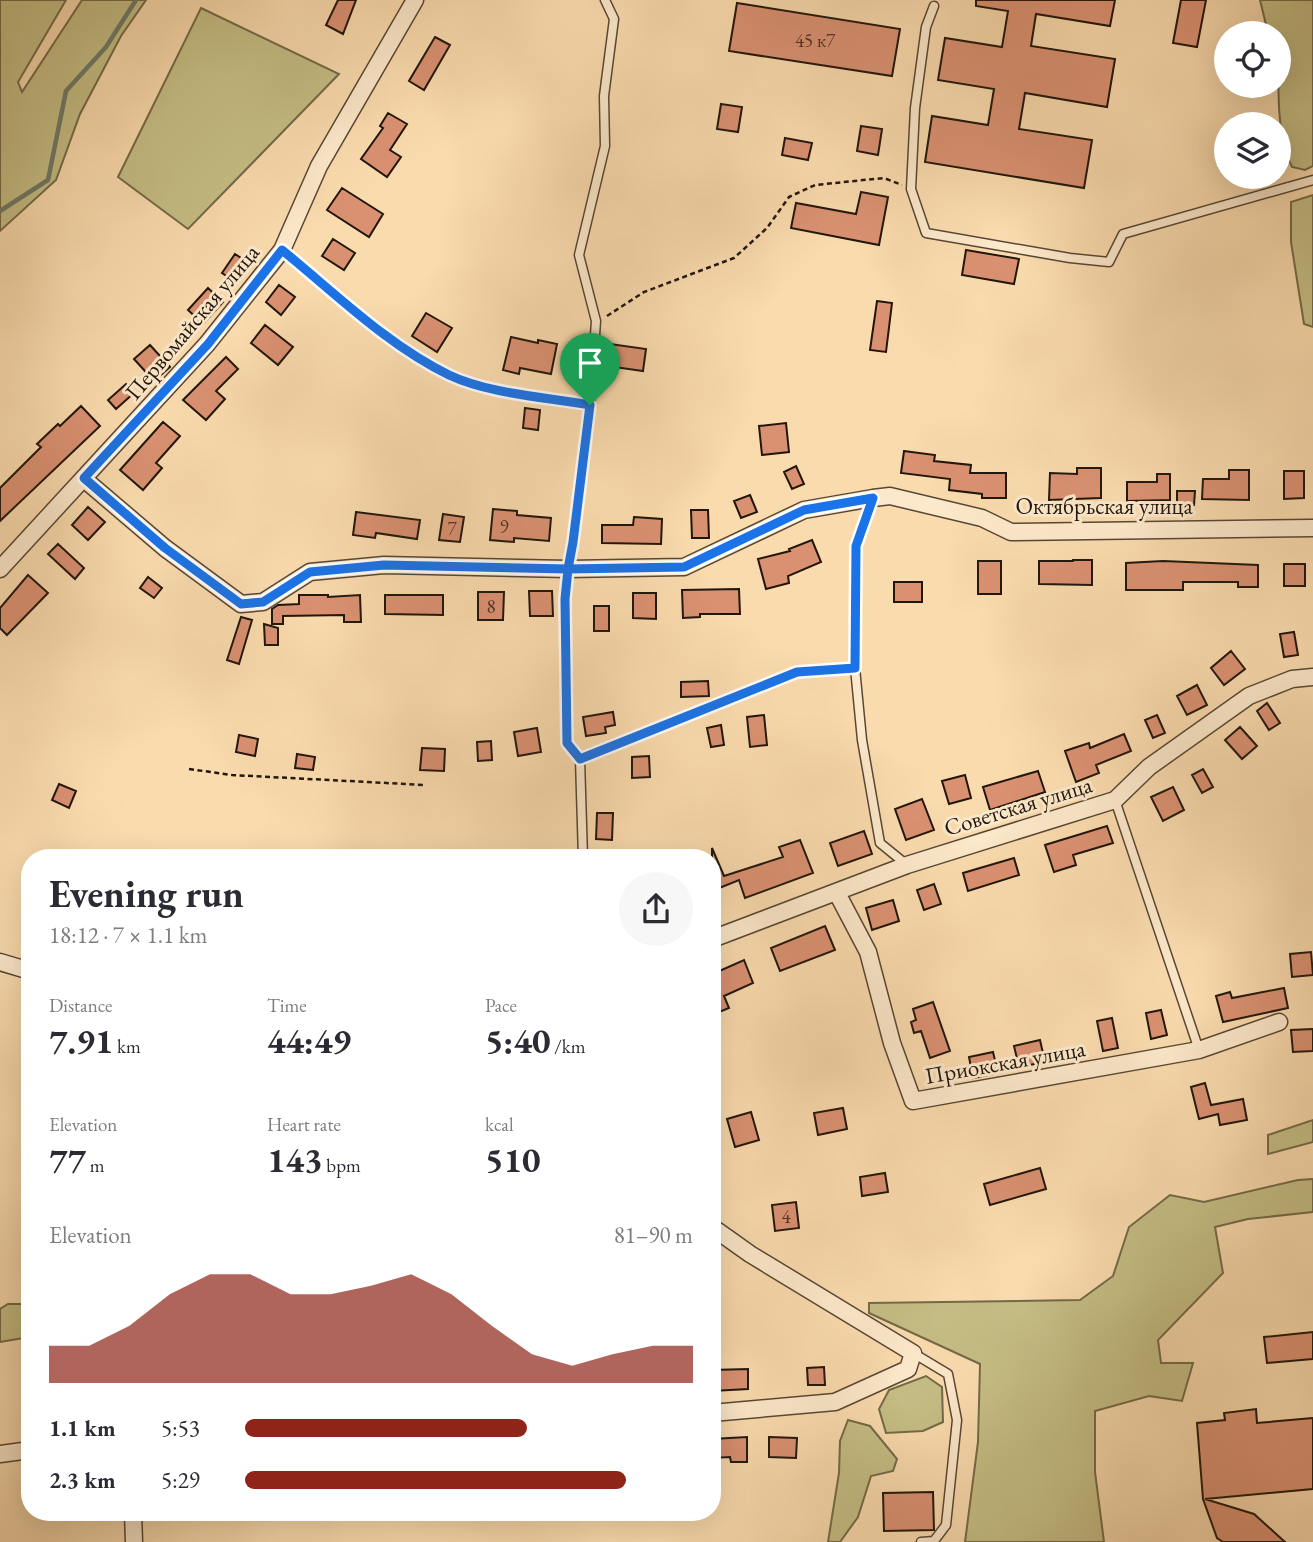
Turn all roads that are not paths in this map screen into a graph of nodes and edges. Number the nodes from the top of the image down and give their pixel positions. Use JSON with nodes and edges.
{"nodes":[{"id":1,"x":415,"y":0,"type":"edge"},
{"id":2,"x":605,"y":0,"type":"edge"},
{"id":3,"x":934,"y":6,"type":"dead end"},
{"id":4,"x":1313,"y":180,"type":"edge"},
{"id":5,"x":282,"y":250,"type":"junction"},
{"id":6,"x":590,"y":405,"type":"junction"},
{"id":7,"x":84,"y":478,"type":"junction"},
{"id":8,"x":873,"y":498,"type":"junction"},
{"id":9,"x":1313,"y":528,"type":"edge"},
{"id":10,"x":0,"y":569,"type":"edge"},
{"id":11,"x":568,"y":569,"type":"junction"},
{"id":12,"x":855,"y":668,"type":"junction"},
{"id":13,"x":1313,"y":677,"type":"edge"},
{"id":14,"x":580,"y":759,"type":"junction"},
{"id":15,"x":1115,"y":800,"type":"junction"},
{"id":16,"x":583,"y":849,"type":"edge"},
{"id":17,"x":907,"y":865,"type":"junction"},
{"id":18,"x":837,"y":893,"type":"junction"},
{"id":19,"x":721,"y":937,"type":"edge"},
{"id":20,"x":15,"y":966,"type":"edge"},
{"id":21,"x":0,"y":975,"type":"edge"},
{"id":22,"x":1279,"y":1022,"type":"dead end"},
{"id":23,"x":1199,"y":1050,"type":"junction"},
{"id":24,"x":721,"y":1233,"type":"edge"},
{"id":25,"x":913,"y":1353,"type":"junction"},
{"id":26,"x":721,"y":1412,"type":"edge"},
{"id":27,"x":21,"y":1451,"type":"edge"},
{"id":28,"x":0,"y":1454,"type":"edge"},
{"id":29,"x":133,"y":1521,"type":"edge"},
{"id":30,"x":134,"y":1542,"type":"edge"},
{"id":31,"x":920,"y":1542,"type":"edge"}],
"edges":[{"from":1,"to":5,"type":"street","name":"Первомайская улица"},
{"from":2,"to":6,"type":"lane"},
{"from":3,"to":4,"type":"lane"},
{"from":5,"to":6,"type":"lane"},
{"from":5,"to":7,"type":"street","name":"Первомайская улица"},
{"from":6,"to":11,"type":"lane"},
{"from":7,"to":10,"type":"street","name":"Первомайская улица"},
{"from":7,"to":11,"type":"street","name":"Октябрьская улица"},
{"from":8,"to":9,"type":"street","name":"Октябрьская улица"},
{"from":8,"to":11,"type":"street","name":"Октябрьская улица"},
{"from":8,"to":12,"type":"lane"},
{"from":11,"to":14,"type":"lane"},
{"from":12,"to":14,"type":"lane"},
{"from":12,"to":17,"type":"lane"},
{"from":13,"to":15,"type":"street","name":"Советская улица"},
{"from":14,"to":16,"type":"lane"},
{"from":15,"to":17,"type":"street","name":"Советская улица"},
{"from":15,"to":23,"type":"lane"},
{"from":17,"to":18,"type":"street","name":"Советская улица"},
{"from":18,"to":19,"type":"street","name":"Советская улица"},
{"from":18,"to":23,"type":"street","name":"Приокская улица"},
{"from":20,"to":21,"type":"lane"},
{"from":22,"to":23,"type":"street","name":"Приокская улица"},
{"from":24,"to":25,"type":"street"},
{"from":25,"to":26,"type":"street"},
{"from":25,"to":31,"type":"lane"},
{"from":27,"to":28,"type":"street"},
{"from":29,"to":30,"type":"street"}]}
